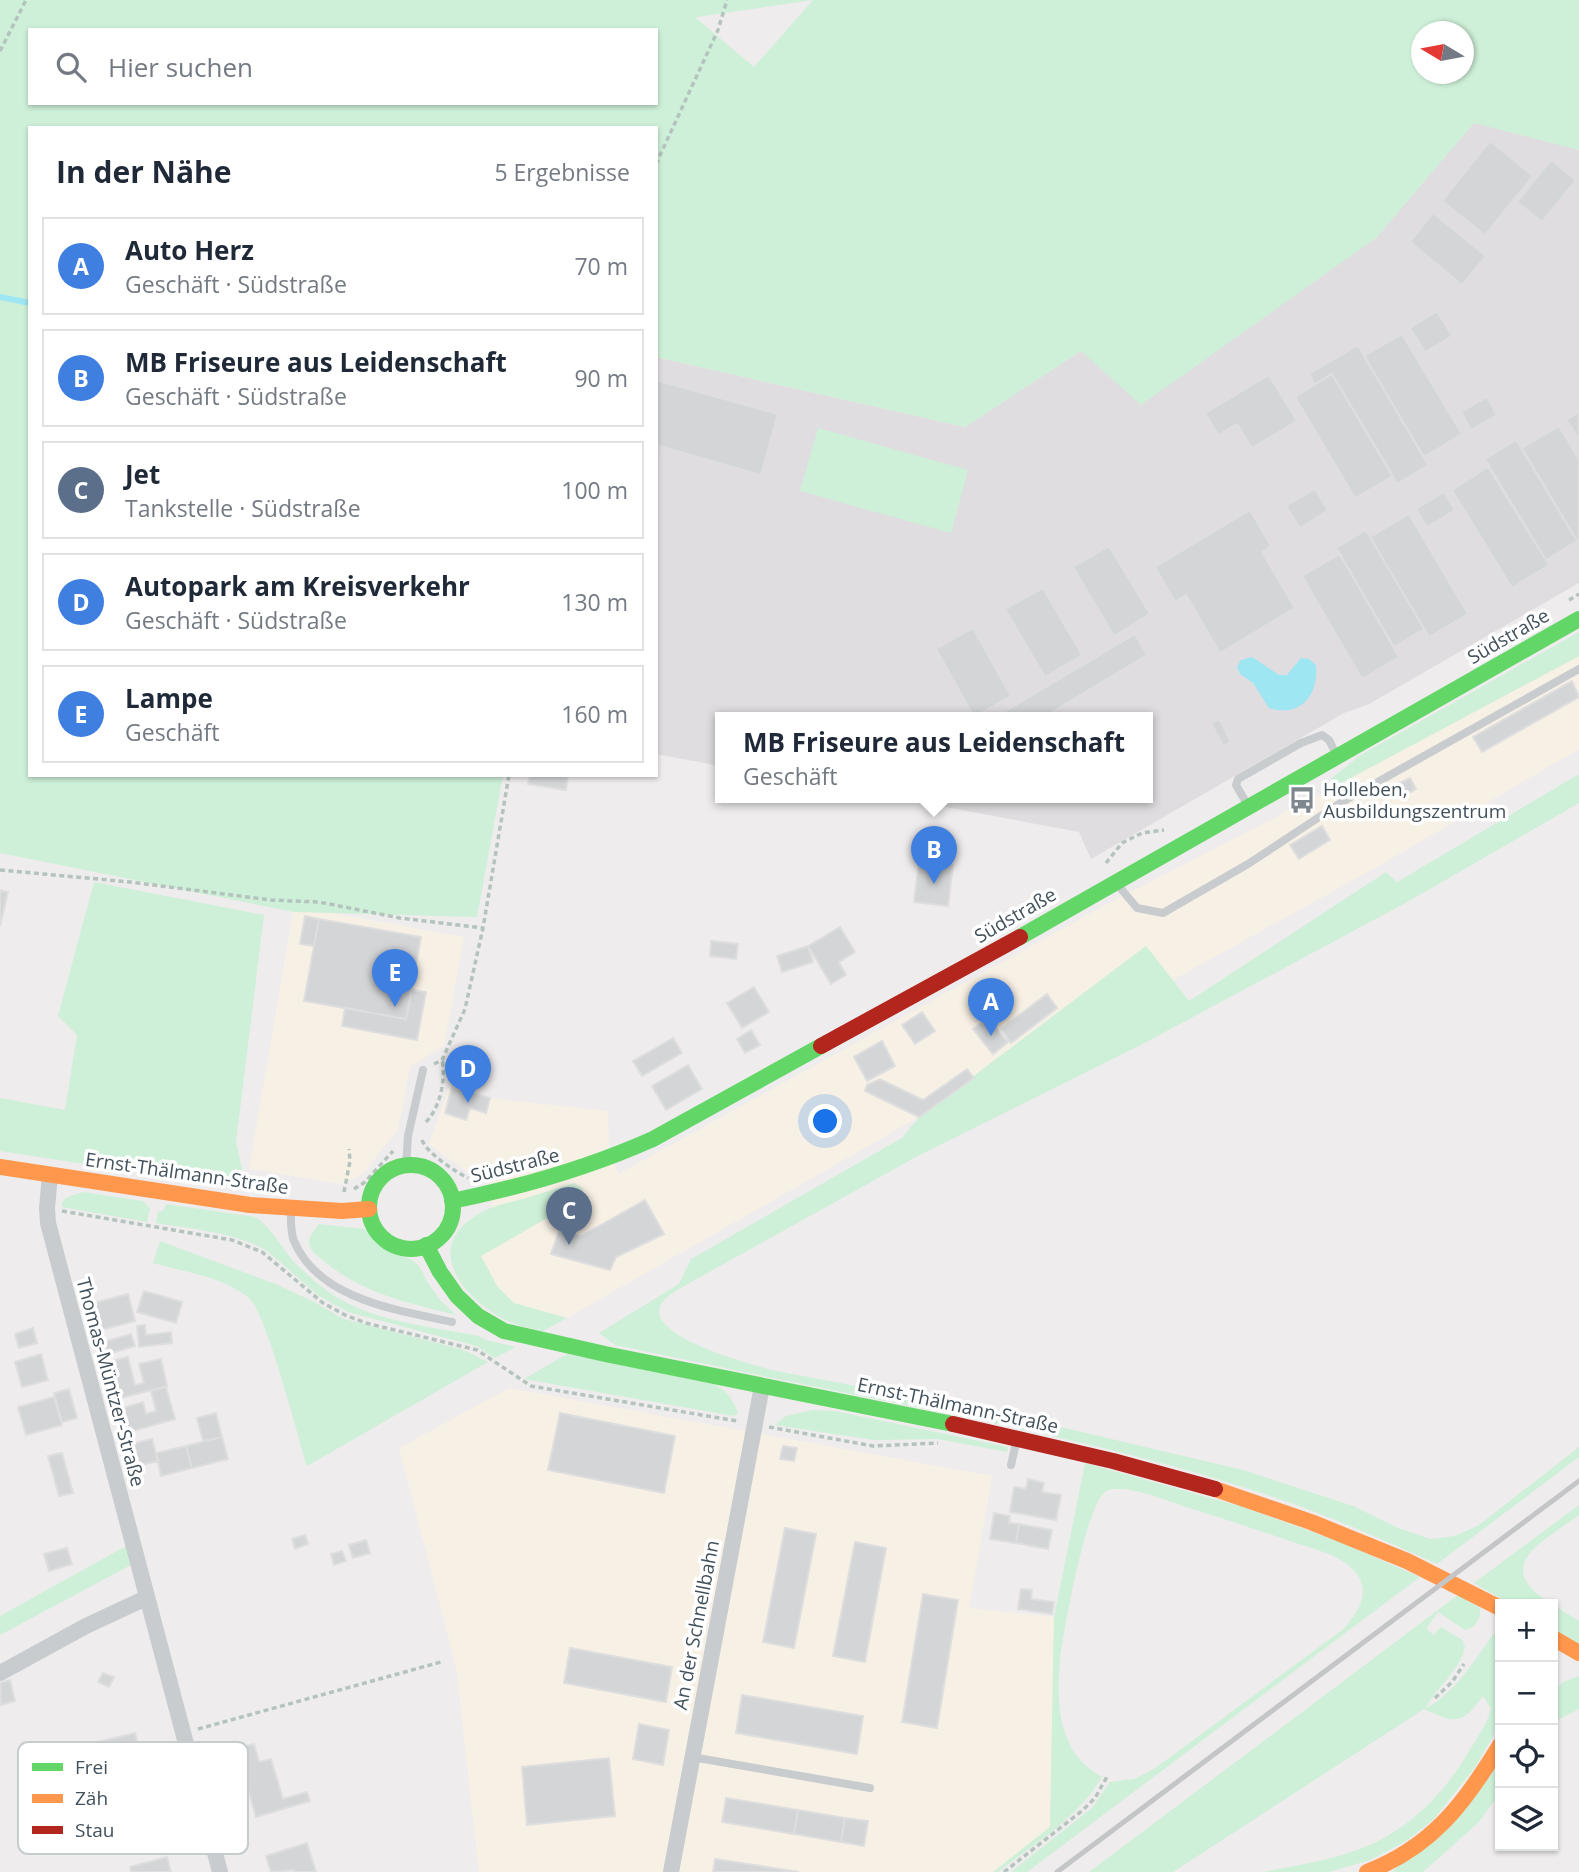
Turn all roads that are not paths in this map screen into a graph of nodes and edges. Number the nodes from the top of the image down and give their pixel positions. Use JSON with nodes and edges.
{"nodes":[{"id":1,"x":1579,"y":619,"type":"edge"},
{"id":2,"x":1579,"y":669,"type":"edge"},
{"id":3,"x":1338,"y":756,"type":"junction"},
{"id":4,"x":1248,"y":806,"type":"junction"},
{"id":5,"x":1115,"y":881,"type":"junction"},
{"id":6,"x":423,"y":1070,"type":"road end"},
{"id":7,"x":406,"y":1166,"type":"junction"},
{"id":8,"x":0,"y":1167,"type":"edge"},
{"id":9,"x":50,"y":1175,"type":"junction"},
{"id":10,"x":452,"y":1201,"type":"junction"},
{"id":11,"x":291,"y":1209,"type":"junction"},
{"id":12,"x":369,"y":1209,"type":"junction"},
{"id":13,"x":426,"y":1245,"type":"junction"},
{"id":14,"x":452,"y":1322,"type":"dead end"},
{"id":15,"x":762,"y":1385,"type":"junction"},
{"id":16,"x":1017,"y":1438,"type":"junction"},
{"id":17,"x":1011,"y":1465,"type":"dead end"},
{"id":18,"x":146,"y":1598,"type":"junction"},
{"id":19,"x":1495,"y":1605,"type":"edge"},
{"id":20,"x":1558,"y":1646,"type":"edge"},
{"id":21,"x":1579,"y":1653,"type":"edge"},
{"id":22,"x":0,"y":1673,"type":"edge"},
{"id":23,"x":184,"y":1742,"type":"edge"},
{"id":24,"x":1495,"y":1753,"type":"edge"},
{"id":25,"x":692,"y":1757,"type":"junction"},
{"id":26,"x":870,"y":1788,"type":"dead end"},
{"id":27,"x":215,"y":1854,"type":"edge"},
{"id":28,"x":220,"y":1872,"type":"edge"},
{"id":29,"x":671,"y":1872,"type":"edge"},
{"id":30,"x":1367,"y":1872,"type":"edge"}],
"edges":[{"from":1,"to":3,"type":"main road","name":"Südstraße"},
{"from":2,"to":5,"type":"lane"},
{"from":3,"to":4,"type":"main road","name":"Südstraße"},
{"from":3,"to":4,"type":"lane"},
{"from":4,"to":5,"type":"main road","name":"Südstraße"},
{"from":5,"to":10,"type":"main road","name":"Südstraße"},
{"from":6,"to":7,"type":"lane"},
{"from":7,"to":10,"type":"main road"},
{"from":7,"to":12,"type":"main road"},
{"from":8,"to":9,"type":"main road","name":"Ernst-Thälmann-Straße"},
{"from":9,"to":11,"type":"main road","name":"Ernst-Thälmann-Straße"},
{"from":9,"to":18,"type":"street","name":"Thomas-Müntzer-Straße"},
{"from":10,"to":13,"type":"main road"},
{"from":11,"to":12,"type":"main road","name":"Ernst-Thälmann-Straße"},
{"from":11,"to":14,"type":"lane"},
{"from":12,"to":13,"type":"main road"},
{"from":13,"to":15,"type":"main road","name":"Ernst-Thälmann-Straße"},
{"from":15,"to":16,"type":"main road","name":"Ernst-Thälmann-Straße"},
{"from":15,"to":25,"type":"street","name":"An der Schnellbahn"},
{"from":16,"to":17,"type":"lane"},
{"from":16,"to":19,"type":"main road","name":"Ernst-Thälmann-Straße"},
{"from":18,"to":22,"type":"street"},
{"from":18,"to":23,"type":"street","name":"Thomas-Müntzer-Straße"},
{"from":20,"to":21,"type":"main road"},
{"from":24,"to":30,"type":"main road"},
{"from":25,"to":26,"type":"lane"},
{"from":25,"to":29,"type":"street","name":"An der Schnellbahn"},
{"from":27,"to":28,"type":"street","name":"Thomas-Müntzer-Straße"}]}
